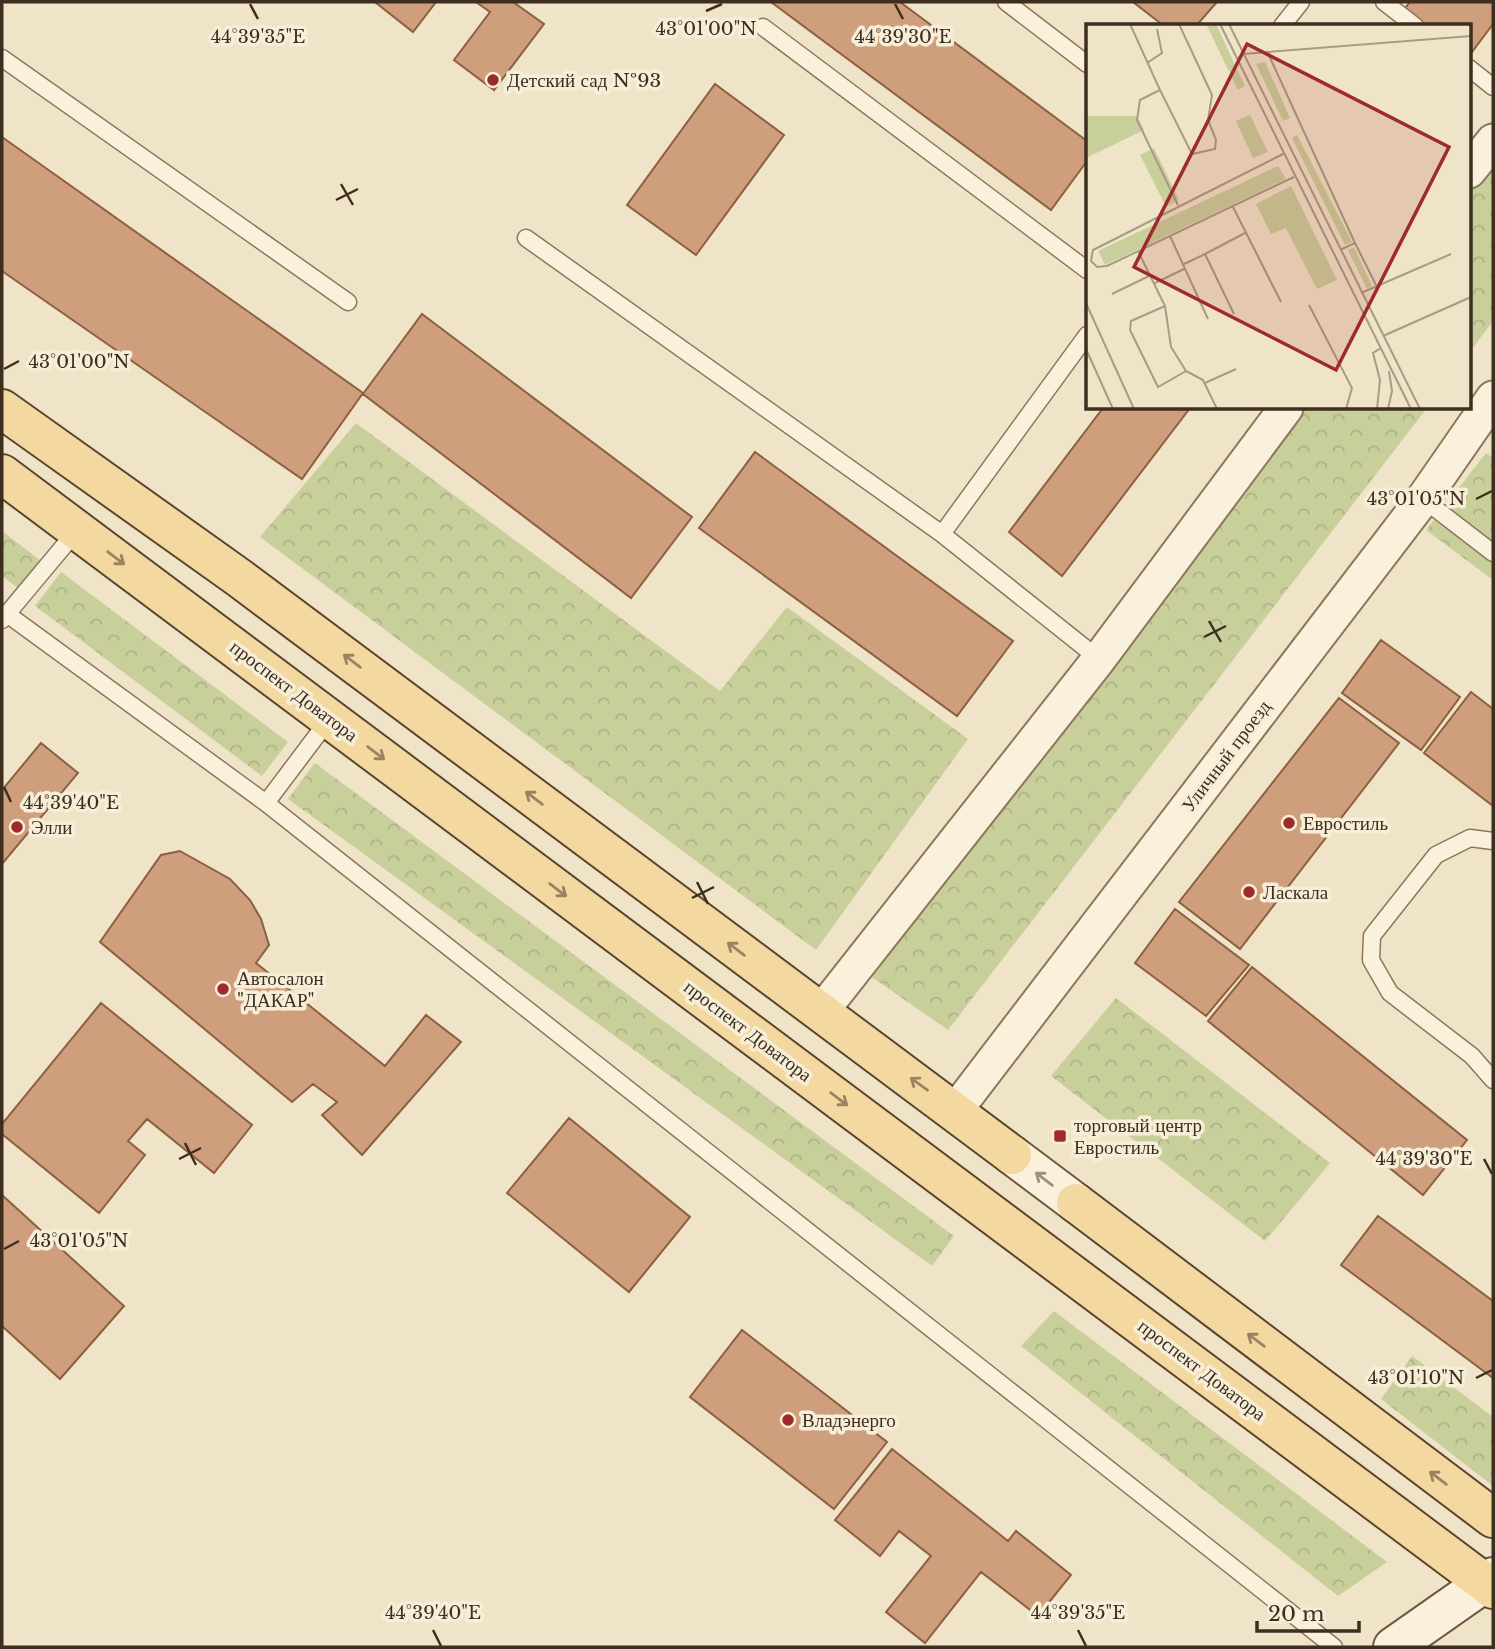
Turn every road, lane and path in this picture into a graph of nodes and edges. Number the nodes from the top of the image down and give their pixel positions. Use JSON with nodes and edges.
{"nodes":[{"id":1,"x":1006,"y":2,"type":"edge"},
{"id":2,"x":1301,"y":2,"type":"edge"},
{"id":3,"x":1384,"y":2,"type":"edge"},
{"id":4,"x":1284,"y":24,"type":"edge"},
{"id":5,"x":1412,"y":24,"type":"edge"},
{"id":6,"x":763,"y":27,"type":"dead end"},
{"id":7,"x":2,"y":58,"type":"edge"},
{"id":8,"x":1086,"y":63,"type":"edge"},
{"id":9,"x":1470,"y":69,"type":"edge"},
{"id":10,"x":1493,"y":87,"type":"edge"},
{"id":11,"x":1493,"y":141,"type":"edge"},
{"id":12,"x":1470,"y":170,"type":"edge"},
{"id":13,"x":526,"y":238,"type":"dead end"},
{"id":14,"x":1086,"y":269,"type":"edge"},
{"id":15,"x":348,"y":302,"type":"dead end"},
{"id":16,"x":1086,"y":336,"type":"edge"},
{"id":17,"x":1493,"y":398,"type":"edge"},
{"id":18,"x":2,"y":409,"type":"edge"},
{"id":19,"x":1285,"y":410,"type":"edge"},
{"id":20,"x":2,"y":474,"type":"edge"},
{"id":21,"x":1423,"y":499,"type":"junction"},
{"id":22,"x":78,"y":529,"type":"junction"},
{"id":23,"x":942,"y":534,"type":"junction"},
{"id":24,"x":1493,"y":553,"type":"edge"},
{"id":25,"x":4,"y":617,"type":"edge"},
{"id":26,"x":1098,"y":659,"type":"junction"},
{"id":27,"x":330,"y":718,"type":"junction"},
{"id":28,"x":266,"y":803,"type":"junction"},
{"id":29,"x":1493,"y":841,"type":"edge"},
{"id":30,"x":821,"y":1012,"type":"junction"},
{"id":31,"x":1493,"y":1080,"type":"edge"},
{"id":32,"x":955,"y":1111,"type":"junction"},
{"id":33,"x":1012,"y":1155,"type":"joint"},
{"id":34,"x":1076,"y":1203,"type":"joint"},
{"id":35,"x":1493,"y":1518,"type":"edge"},
{"id":36,"x":1491,"y":1583,"type":"edge"},
{"id":37,"x":1334,"y":1647,"type":"edge"},
{"id":38,"x":1393,"y":1647,"type":"edge"}],
"edges":[{"from":1,"to":8,"type":"lane"},
{"from":2,"to":4,"type":"lane"},
{"from":3,"to":5,"type":"lane"},
{"from":6,"to":14,"type":"lane"},
{"from":7,"to":15,"type":"lane"},
{"from":9,"to":10,"type":"lane"},
{"from":11,"to":12,"type":"street"},
{"from":13,"to":23,"type":"lane"},
{"from":16,"to":23,"type":"lane"},
{"from":17,"to":21,"type":"street","name":"Уличный проезд"},
{"from":30,"to":18,"type":"main road","one_way":true},
{"from":19,"to":26,"type":"street"},
{"from":20,"to":22,"type":"main road","name":"проспект Доватора"},
{"from":21,"to":24,"type":"lane"},
{"from":21,"to":32,"type":"street","name":"Уличный проезд"},
{"from":22,"to":25,"type":"lane"},
{"from":22,"to":27,"type":"main road","name":"проспект Доватора","one_way":true},
{"from":23,"to":26,"type":"lane"},
{"from":25,"to":28,"type":"lane"},
{"from":26,"to":30,"type":"street"},
{"from":27,"to":28,"type":"lane"},
{"from":27,"to":36,"type":"main road","name":"проспект Доватора","one_way":true},
{"from":28,"to":37,"type":"lane"},
{"from":29,"to":31,"type":"lane"},
{"from":32,"to":30,"type":"main road","one_way":true},
{"from":32,"to":33,"type":"main road"},
{"from":34,"to":33,"type":"street","one_way":true},
{"from":35,"to":34,"type":"main road","one_way":true},
{"from":36,"to":38,"type":"street"}]}
